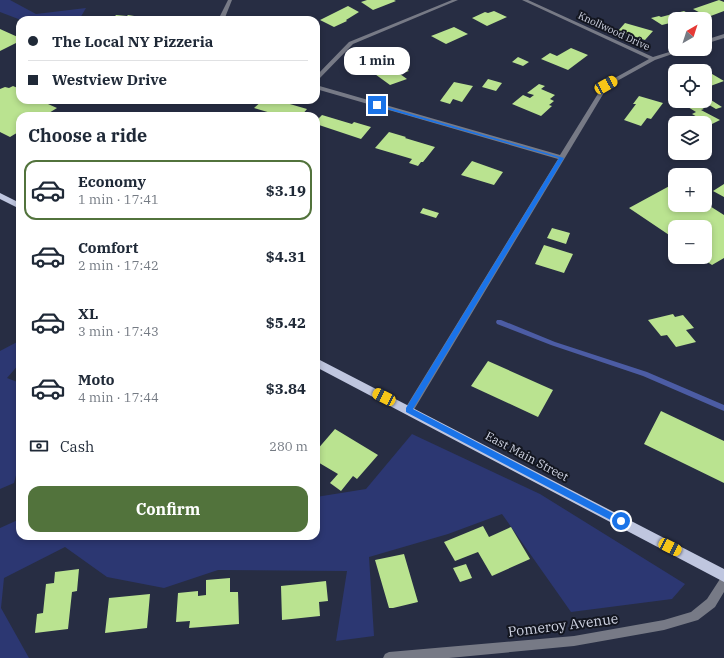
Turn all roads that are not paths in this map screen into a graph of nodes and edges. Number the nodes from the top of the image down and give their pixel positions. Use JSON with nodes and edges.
{"nodes":[{"id":1,"x":230,"y":0,"type":"edge"},
{"id":2,"x":456,"y":0,"type":"edge"},
{"id":3,"x":524,"y":0,"type":"edge"},
{"id":4,"x":223,"y":16,"type":"edge"},
{"id":5,"x":724,"y":36,"type":"edge"},
{"id":6,"x":712,"y":40,"type":"edge"},
{"id":7,"x":668,"y":54,"type":"edge"},
{"id":8,"x":653,"y":59,"type":"junction"},
{"id":9,"x":320,"y":74,"type":"edge"},
{"id":10,"x":320,"y":88,"type":"edge"},
{"id":11,"x":562,"y":158,"type":"junction"},
{"id":12,"x":0,"y":196,"type":"edge"},
{"id":13,"x":16,"y":204,"type":"edge"},
{"id":14,"x":320,"y":364,"type":"edge"},
{"id":15,"x":409,"y":410,"type":"junction"},
{"id":16,"x":724,"y":576,"type":"edge"},
{"id":17,"x":724,"y":583,"type":"edge"},
{"id":18,"x":389,"y":658,"type":"edge"}],
"edges":[{"from":1,"to":4,"type":"street"},
{"from":2,"to":9,"type":"street"},
{"from":3,"to":8,"type":"street","name":"Knollwood Drive"},
{"from":5,"to":6,"type":"street"},
{"from":7,"to":8,"type":"street"},
{"from":8,"to":11,"type":"street"},
{"from":10,"to":11,"type":"street"},
{"from":11,"to":15,"type":"street"},
{"from":12,"to":13,"type":"main road"},
{"from":14,"to":15,"type":"main road","name":"East Main Street"},
{"from":15,"to":16,"type":"main road","name":"East Main Street"},
{"from":17,"to":18,"type":"street","name":"Pomeroy Avenue"}]}
